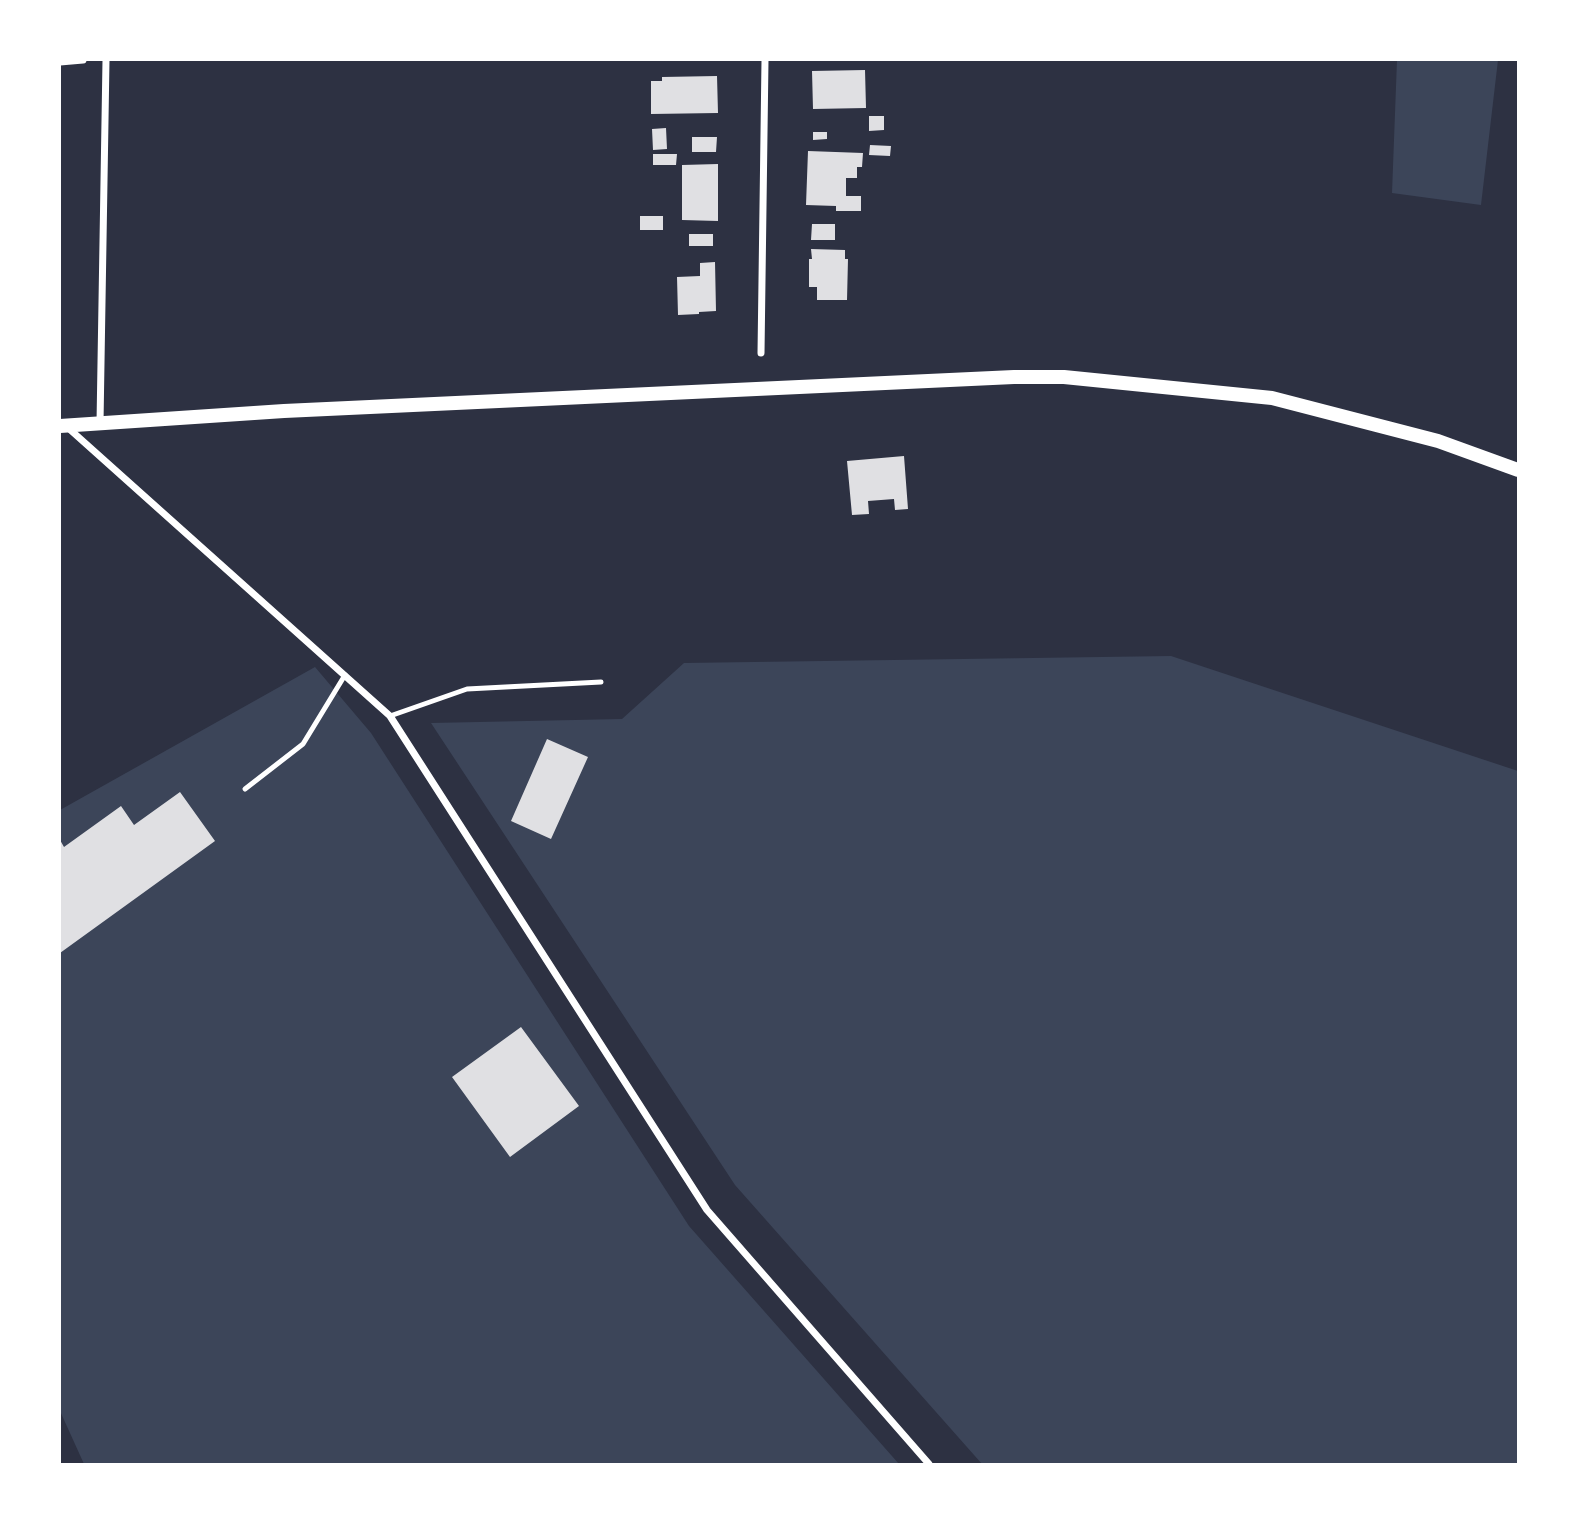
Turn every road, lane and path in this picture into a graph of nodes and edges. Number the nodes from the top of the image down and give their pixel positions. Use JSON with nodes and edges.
{"nodes":[{"id":1,"x":83,"y":60,"type":"edge"},
{"id":2,"x":106,"y":60,"type":"edge"},
{"id":3,"x":765,"y":60,"type":"edge"},
{"id":4,"x":60,"y":62,"type":"edge"},
{"id":5,"x":761,"y":353,"type":"dead end"},
{"id":6,"x":100,"y":423,"type":"junction"},
{"id":7,"x":62,"y":426,"type":"edge"},
{"id":8,"x":1518,"y":470,"type":"edge"},
{"id":9,"x":345,"y":675,"type":"junction"},
{"id":10,"x":601,"y":682,"type":"dead end"},
{"id":11,"x":390,"y":716,"type":"junction"},
{"id":12,"x":245,"y":789,"type":"dead end"},
{"id":13,"x":929,"y":1465,"type":"edge"}],
"edges":[{"from":1,"to":4,"type":"street"},
{"from":2,"to":6,"type":"street"},
{"from":3,"to":5,"type":"street"},
{"from":6,"to":7,"type":"main road"},
{"from":6,"to":8,"type":"main road"},
{"from":7,"to":9,"type":"street"},
{"from":9,"to":11,"type":"street"},
{"from":9,"to":12,"type":"lane"},
{"from":10,"to":11,"type":"lane"},
{"from":11,"to":13,"type":"street"}]}
